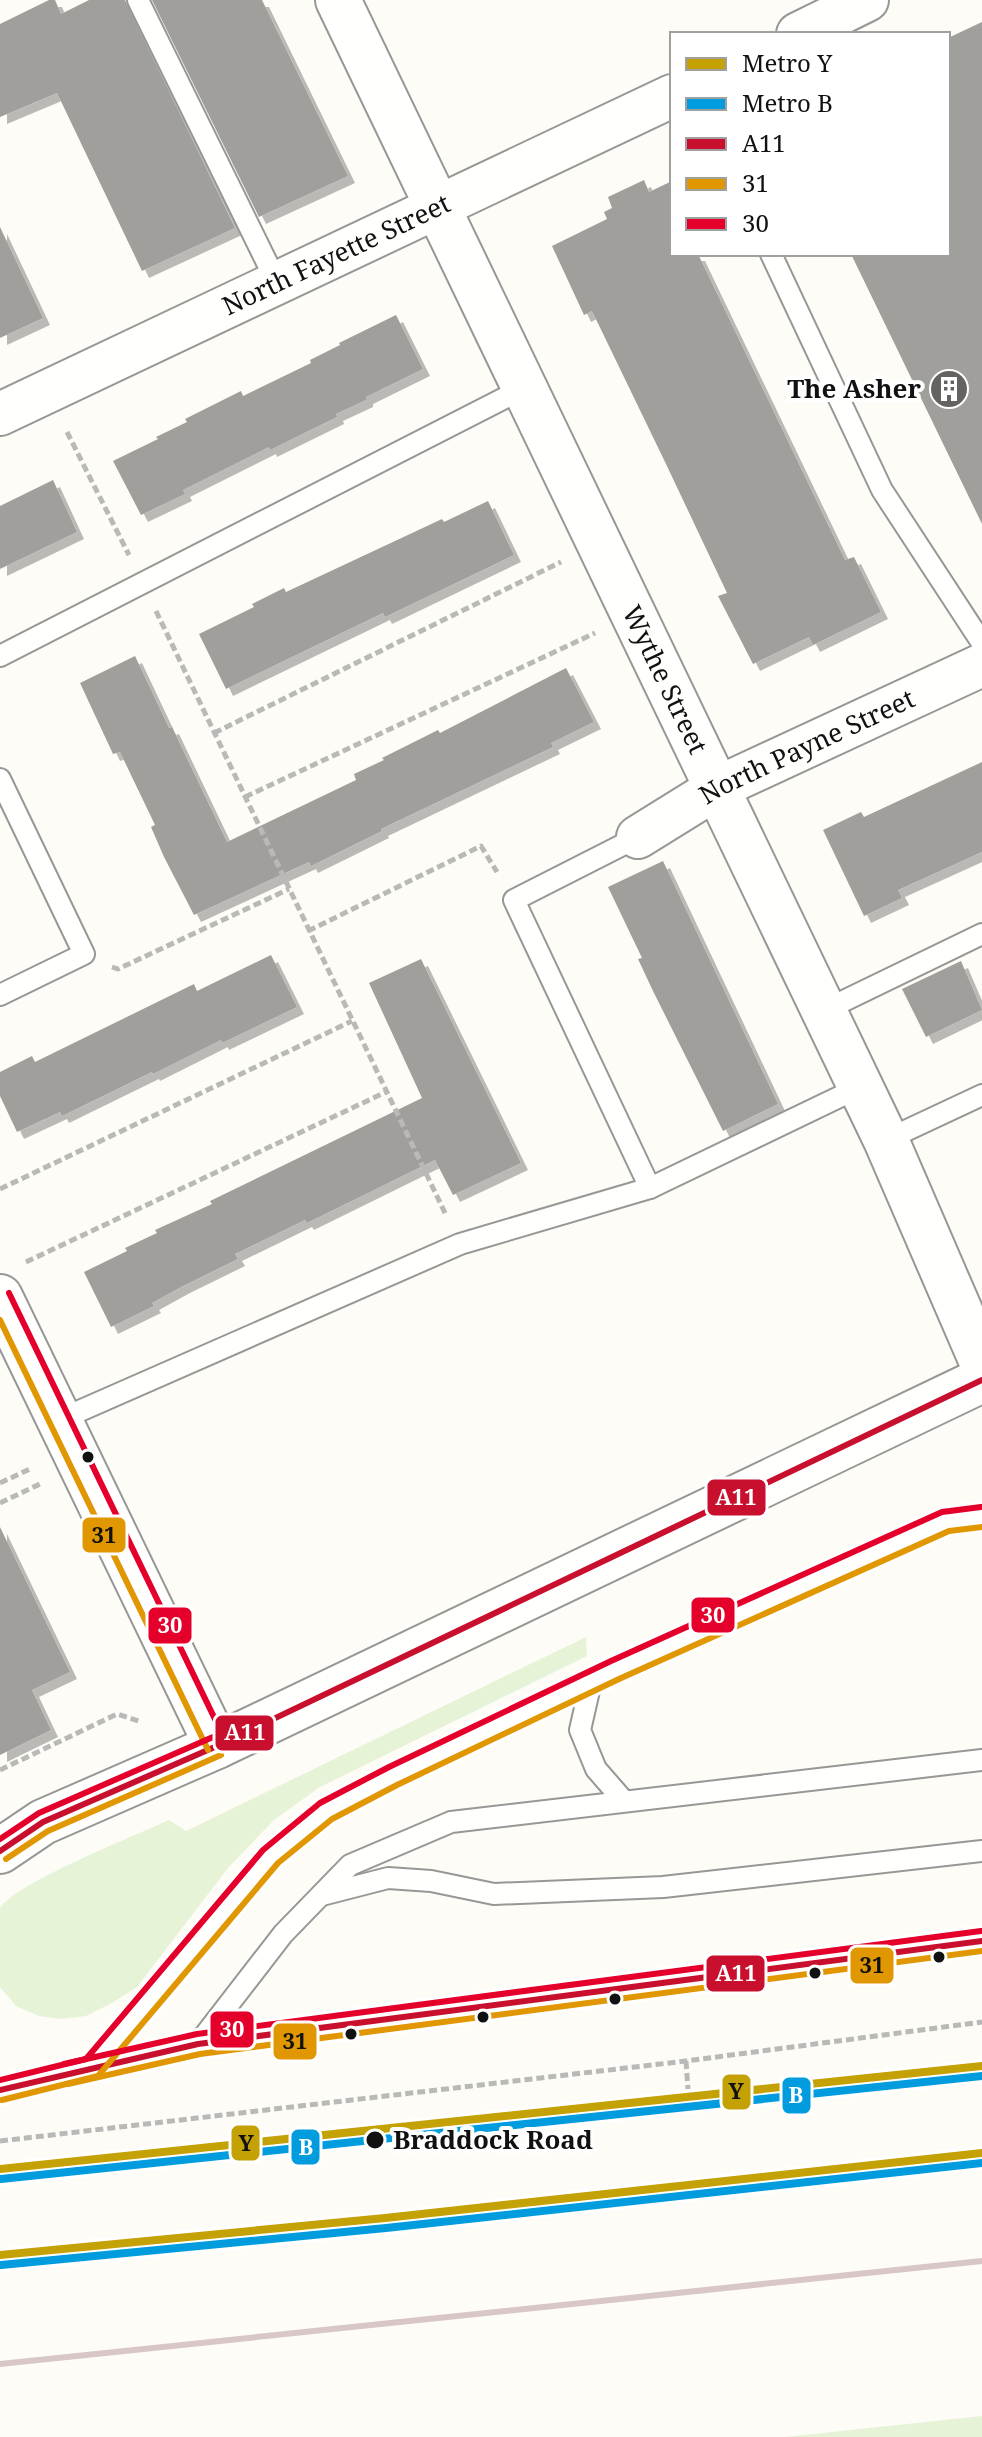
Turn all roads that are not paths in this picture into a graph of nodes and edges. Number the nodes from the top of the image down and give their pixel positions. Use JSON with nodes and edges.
{"nodes":[{"id":1,"x":138,"y":0,"type":"edge"},
{"id":2,"x":338,"y":0,"type":"edge"},
{"id":3,"x":867,"y":0,"type":"edge"},
{"id":4,"x":802,"y":32,"type":"edge"},
{"id":5,"x":670,"y":97,"type":"edge"},
{"id":6,"x":437,"y":208,"type":"junction"},
{"id":7,"x":772,"y":256,"type":"edge"},
{"id":8,"x":277,"y":283,"type":"junction"},
{"id":9,"x":524,"y":388,"type":"junction"},
{"id":10,"x":0,"y":414,"type":"edge"},
{"id":11,"x":982,"y":643,"type":"edge"},
{"id":12,"x":0,"y":656,"type":"edge"},
{"id":13,"x":982,"y":665,"type":"edge"},
{"id":14,"x":0,"y":779,"type":"edge"},
{"id":15,"x":717,"y":788,"type":"junction"},
{"id":16,"x":638,"y":837,"type":"joint"},
{"id":17,"x":982,"y":934,"type":"edge"},
{"id":18,"x":0,"y":995,"type":"edge"},
{"id":19,"x":823,"y":1011,"type":"junction"},
{"id":20,"x":860,"y":1087,"type":"junction"},
{"id":21,"x":982,"y":1095,"type":"edge"},
{"id":22,"x":886,"y":1140,"type":"junction"},
{"id":23,"x":650,"y":1188,"type":"junction"},
{"id":24,"x":7,"y":1282,"type":"edge"},
{"id":25,"x":982,"y":1362,"type":"edge"},
{"id":26,"x":982,"y":1380,"type":"edge"},
{"id":27,"x":59,"y":1420,"type":"junction"},
{"id":28,"x":982,"y":1517,"type":"edge"},
{"id":29,"x":591,"y":1682,"type":"junction"},
{"id":30,"x":217,"y":1746,"type":"junction"},
{"id":31,"x":982,"y":1760,"type":"edge"},
{"id":32,"x":623,"y":1800,"type":"junction"},
{"id":33,"x":0,"y":1851,"type":"edge"},
{"id":34,"x":982,"y":1851,"type":"edge"},
{"id":35,"x":322,"y":1895,"type":"junction"},
{"id":36,"x":982,"y":1941,"type":"edge"},
{"id":37,"x":198,"y":2044,"type":"junction"},
{"id":38,"x":92,"y":2068,"type":"junction"},
{"id":39,"x":0,"y":2090,"type":"edge"}],
"edges":[{"from":1,"to":8,"type":"lane"},
{"from":2,"to":6,"type":"street","name":"Wythe Street"},
{"from":3,"to":4,"type":"street"},
{"from":5,"to":6,"type":"street","name":"North Fayette Street"},
{"from":6,"to":8,"type":"street","name":"North Fayette Street"},
{"from":6,"to":9,"type":"street","name":"Wythe Street"},
{"from":7,"to":11,"type":"lane"},
{"from":8,"to":10,"type":"street","name":"North Fayette Street"},
{"from":9,"to":12,"type":"lane"},
{"from":9,"to":15,"type":"street","name":"Wythe Street"},
{"from":13,"to":15,"type":"street","name":"North Payne Street"},
{"from":14,"to":18,"type":"lane"},
{"from":15,"to":16,"type":"street","name":"North Payne Street"},
{"from":15,"to":19,"type":"street","name":"Wythe Street"},
{"from":16,"to":23,"type":"lane"},
{"from":17,"to":19,"type":"lane"},
{"from":19,"to":20,"type":"street","name":"Wythe Street"},
{"from":20,"to":22,"type":"street","name":"Wythe Street"},
{"from":20,"to":23,"type":"lane"},
{"from":21,"to":22,"type":"lane"},
{"from":22,"to":25,"type":"street","name":"Wythe Street"},
{"from":23,"to":27,"type":"lane"},
{"from":24,"to":27,"type":"street"},
{"from":26,"to":30,"type":"street"},
{"from":27,"to":30,"type":"street"},
{"from":28,"to":29,"type":"lane"},
{"from":29,"to":32,"type":"lane"},
{"from":29,"to":38,"type":"lane"},
{"from":30,"to":33,"type":"street"},
{"from":31,"to":32,"type":"lane"},
{"from":32,"to":35,"type":"lane"},
{"from":34,"to":35,"type":"lane"},
{"from":35,"to":37,"type":"lane"},
{"from":36,"to":37,"type":"lane"},
{"from":37,"to":38,"type":"lane"},
{"from":38,"to":39,"type":"lane"}]}
